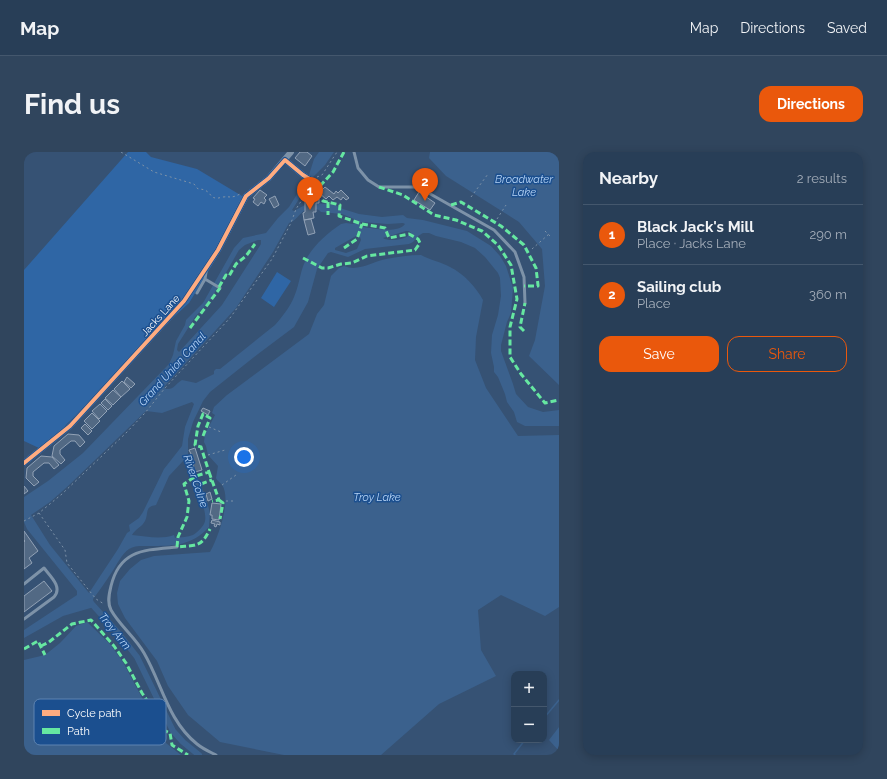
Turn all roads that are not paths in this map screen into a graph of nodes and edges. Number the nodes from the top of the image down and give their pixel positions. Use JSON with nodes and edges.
{"nodes":[{"id":1,"x":291,"y":152,"type":"edge"},
{"id":2,"x":354,"y":152,"type":"edge"},
{"id":3,"x":285,"y":160,"type":"junction"},
{"id":4,"x":316,"y":183,"type":"joint"},
{"id":5,"x":310,"y":196,"type":"dead end"},
{"id":6,"x":204,"y":270,"type":"junction"},
{"id":7,"x":205,"y":279,"type":"junction"},
{"id":8,"x":219,"y":287,"type":"dead end"},
{"id":9,"x":197,"y":293,"type":"dead end"},
{"id":10,"x":525,"y":303,"type":"dead end"},
{"id":11,"x":24,"y":463,"type":"edge"},
{"id":12,"x":177,"y":547,"type":"dead end"},
{"id":13,"x":24,"y":584,"type":"edge"},
{"id":14,"x":24,"y":619,"type":"edge"},
{"id":15,"x":216,"y":755,"type":"edge"}],
"edges":[{"from":1,"to":3,"type":"street","name":"Jacks Lane"},
{"from":2,"to":10,"type":"lane"},
{"from":3,"to":4,"type":"street"},
{"from":3,"to":6,"type":"street","name":"Jacks Lane"},
{"from":4,"to":5,"type":"lane"},
{"from":6,"to":7,"type":"lane"},
{"from":6,"to":11,"type":"street","name":"Jacks Lane"},
{"from":7,"to":8,"type":"lane"},
{"from":7,"to":9,"type":"lane"},
{"from":12,"to":15,"type":"lane"},
{"from":13,"to":14,"type":"lane"}]}
